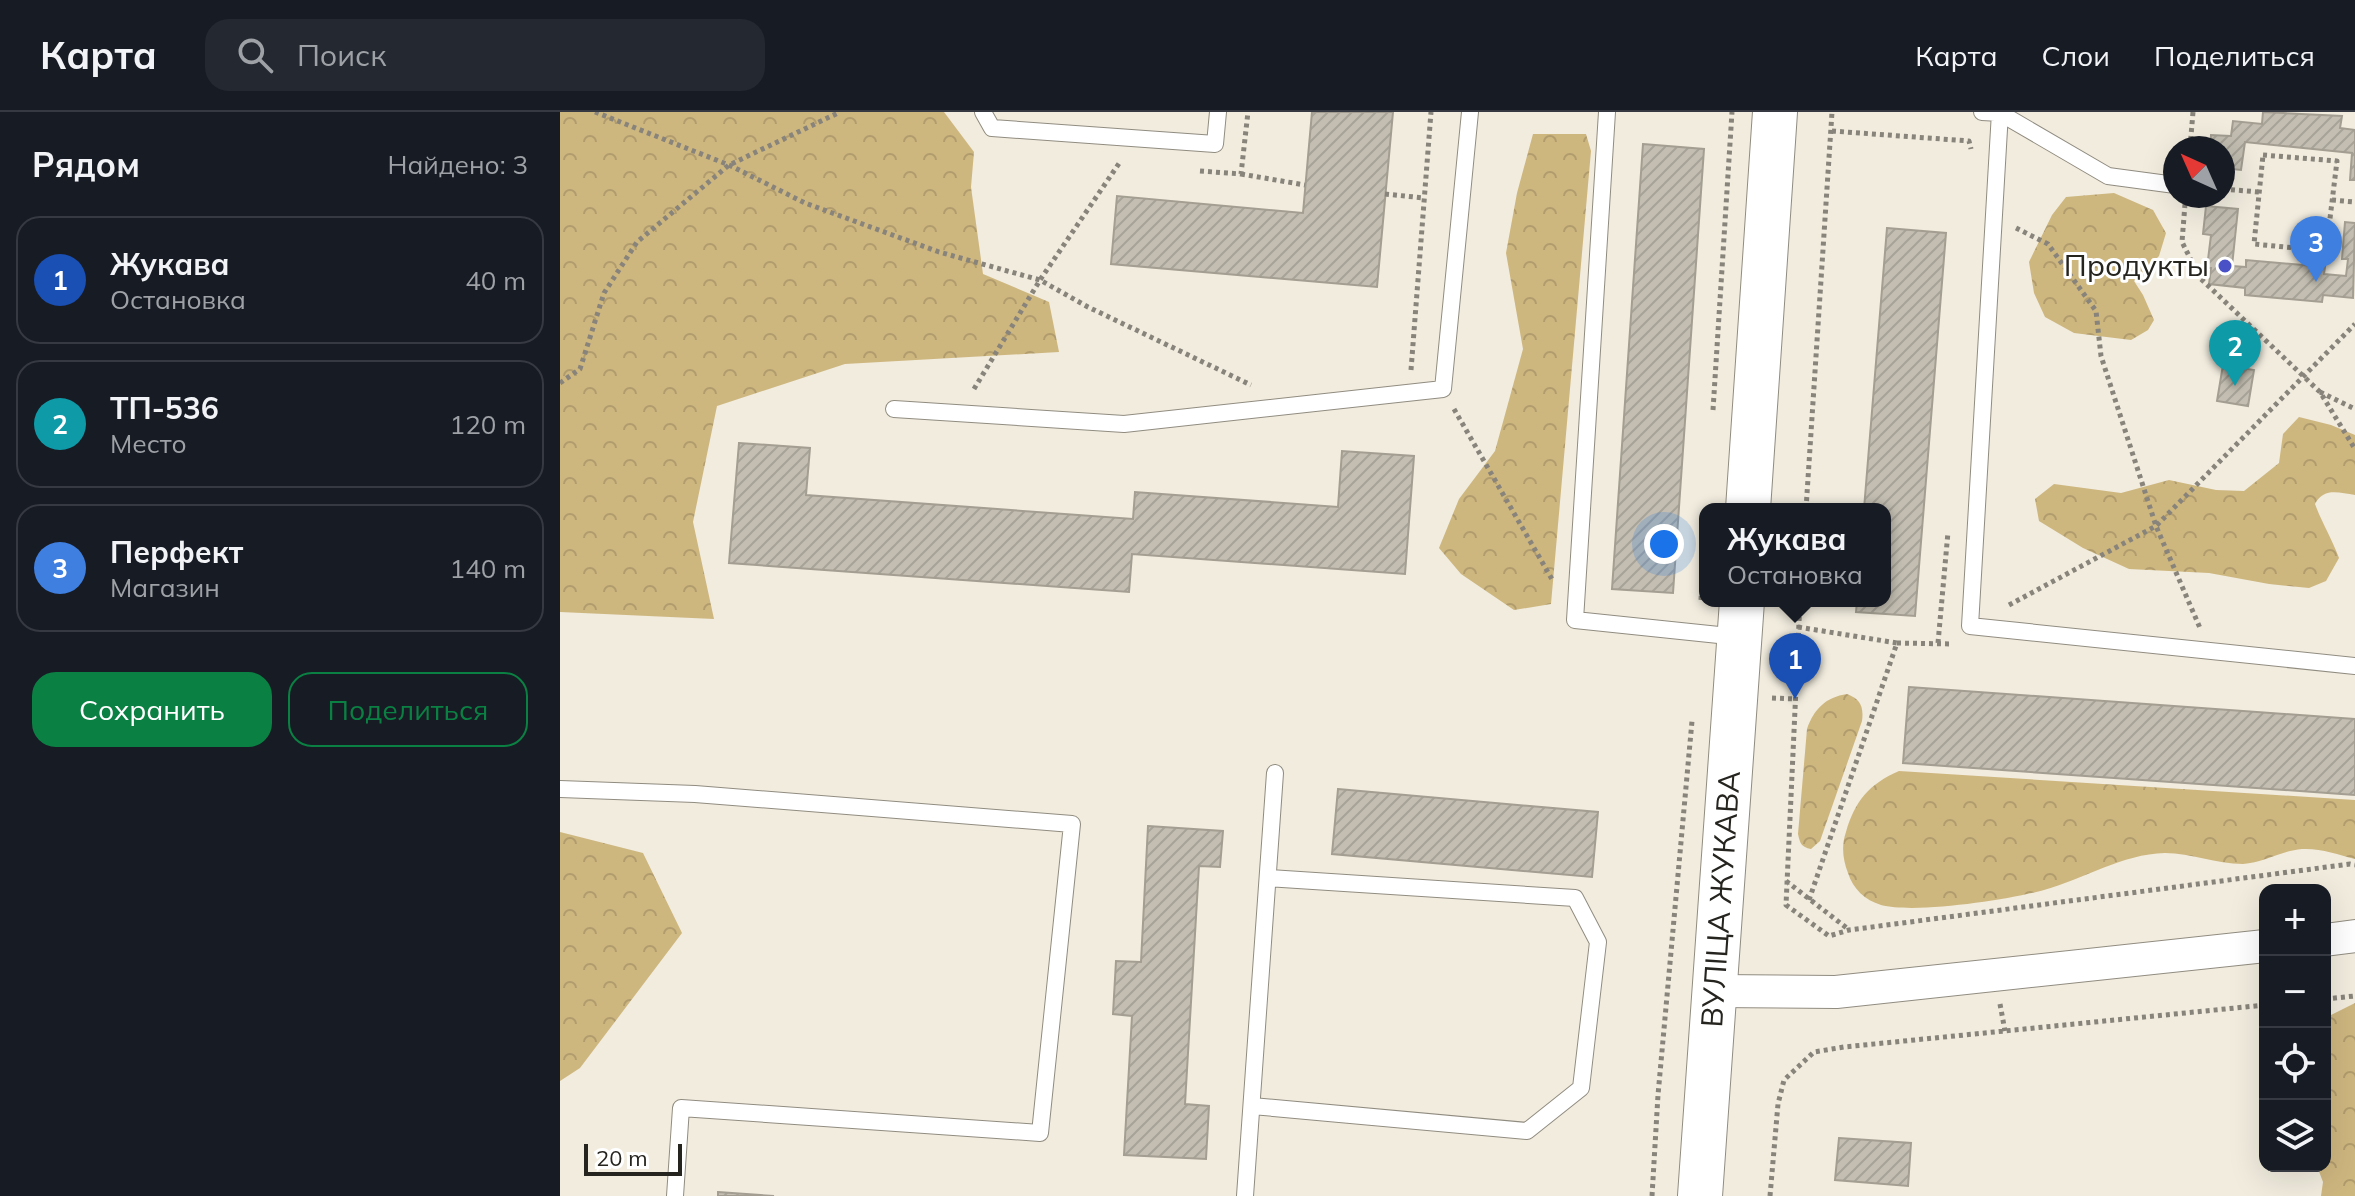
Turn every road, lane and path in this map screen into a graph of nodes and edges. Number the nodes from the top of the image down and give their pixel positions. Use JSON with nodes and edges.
{"nodes":[{"id":1,"x":595,"y":112,"type":"edge"},
{"id":2,"x":840,"y":112,"type":"edge"},
{"id":3,"x":983,"y":112,"type":"edge"},
{"id":4,"x":1218,"y":112,"type":"edge"},
{"id":5,"x":1431,"y":112,"type":"edge"},
{"id":6,"x":1470,"y":112,"type":"edge"},
{"id":7,"x":1607,"y":112,"type":"edge"},
{"id":8,"x":1732,"y":112,"type":"edge"},
{"id":9,"x":1775,"y":112,"type":"edge"},
{"id":10,"x":1832,"y":112,"type":"edge"},
{"id":11,"x":1982,"y":112,"type":"edge"},
{"id":12,"x":2000,"y":112,"type":"edge"},
{"id":13,"x":2193,"y":112,"type":"edge"},
{"id":14,"x":1832,"y":131,"type":"junction"},
{"id":15,"x":2191,"y":136,"type":"edge"},
{"id":16,"x":1136,"y":138,"type":"junction"},
{"id":17,"x":1973,"y":155,"type":"dead end"},
{"id":18,"x":729,"y":165,"type":"junction"},
{"id":19,"x":1241,"y":174,"type":"dead end"},
{"id":20,"x":2163,"y":183,"type":"edge"},
{"id":21,"x":1305,"y":185,"type":"dead end"},
{"id":22,"x":2235,"y":190,"type":"edge"},
{"id":23,"x":2259,"y":192,"type":"junction"},
{"id":24,"x":1385,"y":194,"type":"dead end"},
{"id":25,"x":1424,"y":198,"type":"junction"},
{"id":26,"x":2332,"y":200,"type":"junction"},
{"id":27,"x":2355,"y":202,"type":"edge"},
{"id":28,"x":2185,"y":208,"type":"edge"},
{"id":29,"x":1994,"y":217,"type":"junction"},
{"id":30,"x":1040,"y":280,"type":"junction"},
{"id":31,"x":2355,"y":324,"type":"edge"},
{"id":32,"x":2305,"y":377,"type":"junction"},
{"id":33,"x":560,"y":383,"type":"edge"},
{"id":34,"x":1443,"y":389,"type":"junction"},
{"id":35,"x":2320,"y":392,"type":"junction"},
{"id":36,"x":1409,"y":393,"type":"junction"},
{"id":37,"x":1295,"y":407,"type":"junction"},
{"id":38,"x":894,"y":409,"type":"dead end"},
{"id":39,"x":2355,"y":409,"type":"edge"},
{"id":40,"x":959,"y":413,"type":"junction"},
{"id":41,"x":1713,"y":414,"type":"dead end"},
{"id":42,"x":2355,"y":449,"type":"edge"},
{"id":43,"x":1748,"y":503,"type":"edge"},
{"id":44,"x":1806,"y":503,"type":"edge"},
{"id":45,"x":2156,"y":526,"type":"junction"},
{"id":46,"x":1948,"y":532,"type":"dead end"},
{"id":47,"x":1800,"y":607,"type":"edge"},
{"id":48,"x":1575,"y":620,"type":"junction"},
{"id":49,"x":1727,"y":624,"type":"edge"},
{"id":50,"x":1970,"y":626,"type":"junction"},
{"id":51,"x":1798,"y":627,"type":"junction"},
{"id":52,"x":2210,"y":651,"type":"junction"},
{"id":53,"x":2355,"y":666,"type":"edge"},
{"id":54,"x":1693,"y":710,"type":"dead end"},
{"id":55,"x":1275,"y":773,"type":"dead end"},
{"id":56,"x":560,"y":789,"type":"edge"},
{"id":57,"x":2355,"y":865,"type":"edge"},
{"id":58,"x":1268,"y":878,"type":"junction"},
{"id":59,"x":1786,"y":881,"type":"junction"},
{"id":60,"x":1809,"y":900,"type":"junction"},
{"id":61,"x":1849,"y":930,"type":"junction"},
{"id":62,"x":2355,"y":936,"type":"edge"},
{"id":63,"x":2331,"y":939,"type":"edge"},
{"id":64,"x":2259,"y":947,"type":"edge"},
{"id":65,"x":1715,"y":991,"type":"junction"},
{"id":66,"x":2355,"y":996,"type":"edge"},
{"id":67,"x":2331,"y":998,"type":"edge"},
{"id":68,"x":2259,"y":1006,"type":"edge"},
{"id":69,"x":1252,"y":1106,"type":"junction"},
{"id":70,"x":675,"y":1196,"type":"edge"},
{"id":71,"x":1245,"y":1196,"type":"edge"},
{"id":72,"x":1652,"y":1196,"type":"edge"},
{"id":73,"x":1700,"y":1196,"type":"edge"},
{"id":74,"x":1770,"y":1196,"type":"edge"}],
"edges":[{"from":1,"to":18,"type":"path"},
{"from":2,"to":18,"type":"path"},
{"from":3,"to":16,"type":"lane"},
{"from":4,"to":16,"type":"lane"},
{"from":5,"to":25,"type":"path"},
{"from":6,"to":34,"type":"lane"},
{"from":7,"to":48,"type":"lane"},
{"from":8,"to":41,"type":"path"},
{"from":9,"to":43,"type":"main road"},
{"from":10,"to":14,"type":"path"},
{"from":11,"to":12,"type":"lane"},
{"from":12,"to":20,"type":"lane"},
{"from":12,"to":29,"type":"lane"},
{"from":13,"to":15,"type":"path"},
{"from":14,"to":17,"type":"path"},
{"from":14,"to":44,"type":"path"},
{"from":16,"to":30,"type":"path"},
{"from":18,"to":30,"type":"path"},
{"from":18,"to":33,"type":"path"},
{"from":19,"to":21,"type":"path"},
{"from":22,"to":23,"type":"path"},
{"from":23,"to":26,"type":"path"},
{"from":23,"to":26,"type":"path"},
{"from":24,"to":25,"type":"path"},
{"from":25,"to":36,"type":"path"},
{"from":26,"to":27,"type":"path"},
{"from":28,"to":32,"type":"path"},
{"from":29,"to":45,"type":"path"},
{"from":29,"to":50,"type":"lane"},
{"from":30,"to":37,"type":"path"},
{"from":30,"to":40,"type":"path"},
{"from":31,"to":32,"type":"path"},
{"from":32,"to":35,"type":"path"},
{"from":32,"to":45,"type":"path"},
{"from":34,"to":36,"type":"lane"},
{"from":34,"to":48,"type":"path"},
{"from":35,"to":39,"type":"path"},
{"from":35,"to":42,"type":"path"},
{"from":36,"to":37,"type":"lane"},
{"from":37,"to":40,"type":"lane"},
{"from":38,"to":40,"type":"lane"},
{"from":45,"to":50,"type":"path"},
{"from":45,"to":52,"type":"path"},
{"from":46,"to":50,"type":"path"},
{"from":47,"to":51,"type":"path"},
{"from":48,"to":49,"type":"lane"},
{"from":49,"to":65,"type":"main road","name":"ВУЛІЦА ЖУКАВА"},
{"from":50,"to":52,"type":"lane"},
{"from":51,"to":59,"type":"path"},
{"from":51,"to":60,"type":"path"},
{"from":52,"to":53,"type":"lane"},
{"from":54,"to":72,"type":"path"},
{"from":55,"to":58,"type":"lane"},
{"from":56,"to":70,"type":"lane"},
{"from":57,"to":61,"type":"path"},
{"from":58,"to":69,"type":"lane"},
{"from":58,"to":69,"type":"lane"},
{"from":59,"to":60,"type":"path"},
{"from":59,"to":61,"type":"path"},
{"from":60,"to":61,"type":"path"},
{"from":62,"to":63,"type":"street"},
{"from":64,"to":65,"type":"street"},
{"from":65,"to":73,"type":"main road","name":"ВУЛІЦА ЖУКАВА"},
{"from":66,"to":67,"type":"path"},
{"from":68,"to":74,"type":"path"},
{"from":69,"to":71,"type":"lane"}]}
